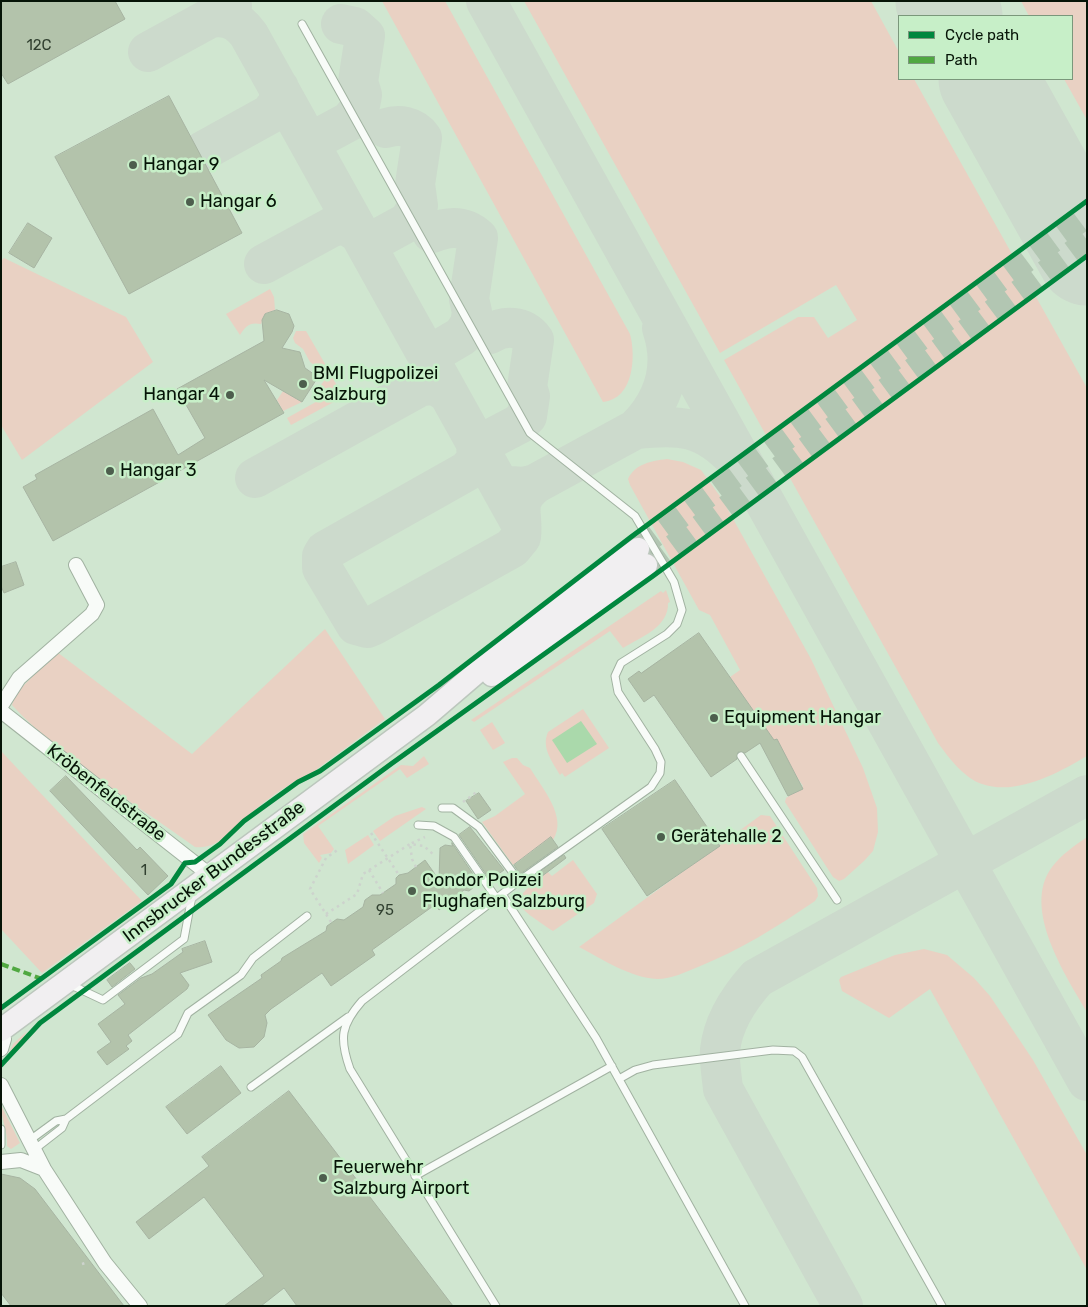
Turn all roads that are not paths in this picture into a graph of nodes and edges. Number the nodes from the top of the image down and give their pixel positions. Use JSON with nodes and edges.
{"nodes":[{"id":1,"x":302,"y":24,"type":"dead end"},
{"id":2,"x":642,"y":557,"type":"tunnel mouth"},
{"id":3,"x":76,"y":565,"type":"dead end"},
{"id":4,"x":1,"y":706,"type":"edge"},
{"id":5,"x":1,"y":711,"type":"edge"},
{"id":6,"x":741,"y":756,"type":"dead end"},
{"id":7,"x":442,"y":808,"type":"dead end"},
{"id":8,"x":418,"y":825,"type":"dead end"},
{"id":9,"x":202,"y":882,"type":"junction"},
{"id":10,"x":519,"y":882,"type":"junction"},
{"id":11,"x":499,"y":896,"type":"junction"},
{"id":12,"x":837,"y":900,"type":"dead end"},
{"id":13,"x":307,"y":916,"type":"dead end"},
{"id":14,"x":64,"y":982,"type":"junction"},
{"id":15,"x":349,"y":1016,"type":"junction"},
{"id":16,"x":4,"y":1035,"type":"edge"},
{"id":17,"x":612,"y":1066,"type":"junction"},
{"id":18,"x":619,"y":1079,"type":"junction"},
{"id":19,"x":1,"y":1085,"type":"edge"},
{"id":20,"x":252,"y":1087,"type":"dead end"},
{"id":21,"x":1,"y":1129,"type":"edge"},
{"id":22,"x":1,"y":1145,"type":"edge"},
{"id":23,"x":32,"y":1145,"type":"junction"},
{"id":24,"x":1,"y":1162,"type":"edge"},
{"id":25,"x":44,"y":1169,"type":"junction"},
{"id":26,"x":415,"y":1176,"type":"junction"},
{"id":27,"x":140,"y":1306,"type":"edge"},
{"id":28,"x":496,"y":1306,"type":"edge"},
{"id":29,"x":745,"y":1306,"type":"edge"},
{"id":30,"x":942,"y":1306,"type":"edge"}],
"edges":[{"from":1,"to":10,"type":"lane"},
{"from":2,"to":9,"type":"main road","name":"Innsbrucker Bundesstraße"},
{"from":3,"to":4,"type":"street"},
{"from":5,"to":9,"type":"street","name":"Kröbenfeldstraße"},
{"from":6,"to":12,"type":"lane"},
{"from":7,"to":10,"type":"lane"},
{"from":8,"to":11,"type":"lane"},
{"from":9,"to":14,"type":"main road","name":"Innsbrucker Bundesstraße"},
{"from":9,"to":14,"type":"lane"},
{"from":10,"to":11,"type":"lane"},
{"from":11,"to":15,"type":"lane"},
{"from":11,"to":17,"type":"lane"},
{"from":13,"to":23,"type":"lane"},
{"from":14,"to":16,"type":"main road","name":"Innsbrucker Bundesstraße"},
{"from":15,"to":20,"type":"lane"},
{"from":15,"to":26,"type":"lane"},
{"from":17,"to":18,"type":"lane"},
{"from":17,"to":26,"type":"lane"},
{"from":18,"to":29,"type":"lane"},
{"from":18,"to":30,"type":"lane"},
{"from":19,"to":23,"type":"street"},
{"from":21,"to":22,"type":"lane"},
{"from":23,"to":25,"type":"street"},
{"from":24,"to":25,"type":"street"},
{"from":25,"to":27,"type":"street"},
{"from":26,"to":28,"type":"lane"}]}
